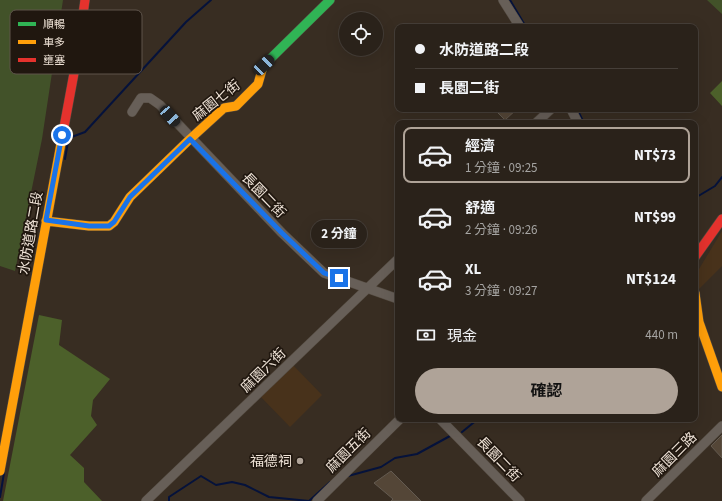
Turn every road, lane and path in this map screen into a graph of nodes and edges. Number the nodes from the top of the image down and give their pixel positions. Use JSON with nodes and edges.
{"nodes":[{"id":1,"x":85,"y":0,"type":"edge"},
{"id":2,"x":330,"y":0,"type":"edge"},
{"id":3,"x":503,"y":0,"type":"edge"},
{"id":4,"x":84,"y":10,"type":"edge"},
{"id":5,"x":518,"y":24,"type":"edge"},
{"id":6,"x":74,"y":74,"type":"edge"},
{"id":7,"x":132,"y":112,"type":"dead end"},
{"id":8,"x":548,"y":112,"type":"edge"},
{"id":9,"x":539,"y":120,"type":"edge"},
{"id":10,"x":190,"y":139,"type":"junction"},
{"id":11,"x":722,"y":219,"type":"edge"},
{"id":12,"x":46,"y":220,"type":"junction"},
{"id":13,"x":698,"y":253,"type":"edge"},
{"id":14,"x":395,"y":262,"type":"edge"},
{"id":15,"x":368,"y":288,"type":"junction"},
{"id":16,"x":395,"y":298,"type":"edge"},
{"id":17,"x":698,"y":315,"type":"edge"},
{"id":18,"x":722,"y":387,"type":"edge"},
{"id":19,"x":397,"y":422,"type":"edge"},
{"id":20,"x":443,"y":422,"type":"edge"},
{"id":21,"x":722,"y":426,"type":"edge"},
{"id":22,"x":0,"y":471,"type":"edge"},
{"id":23,"x":146,"y":501,"type":"edge"},
{"id":24,"x":317,"y":501,"type":"edge"},
{"id":25,"x":520,"y":501,"type":"edge"},
{"id":26,"x":646,"y":501,"type":"edge"}],
"edges":[{"from":1,"to":4,"type":"street","name":"水防道路二段"},
{"from":2,"to":10,"type":"street","name":"麻園七街"},
{"from":3,"to":5,"type":"street"},
{"from":6,"to":12,"type":"street","name":"水防道路二段"},
{"from":7,"to":10,"type":"street","name":"長園二街"},
{"from":8,"to":9,"type":"street"},
{"from":10,"to":12,"type":"street","name":"麻園七街"},
{"from":10,"to":15,"type":"street","name":"長園二街"},
{"from":11,"to":13,"type":"street"},
{"from":12,"to":22,"type":"street","name":"水防道路二段"},
{"from":14,"to":15,"type":"street","name":"麻園六街"},
{"from":15,"to":16,"type":"street","name":"長園二街"},
{"from":15,"to":23,"type":"street","name":"麻園六街"},
{"from":17,"to":18,"type":"street"},
{"from":19,"to":24,"type":"street","name":"麻園五街"},
{"from":20,"to":25,"type":"street","name":"長園二街"},
{"from":21,"to":26,"type":"street","name":"麻園三路"}]}
